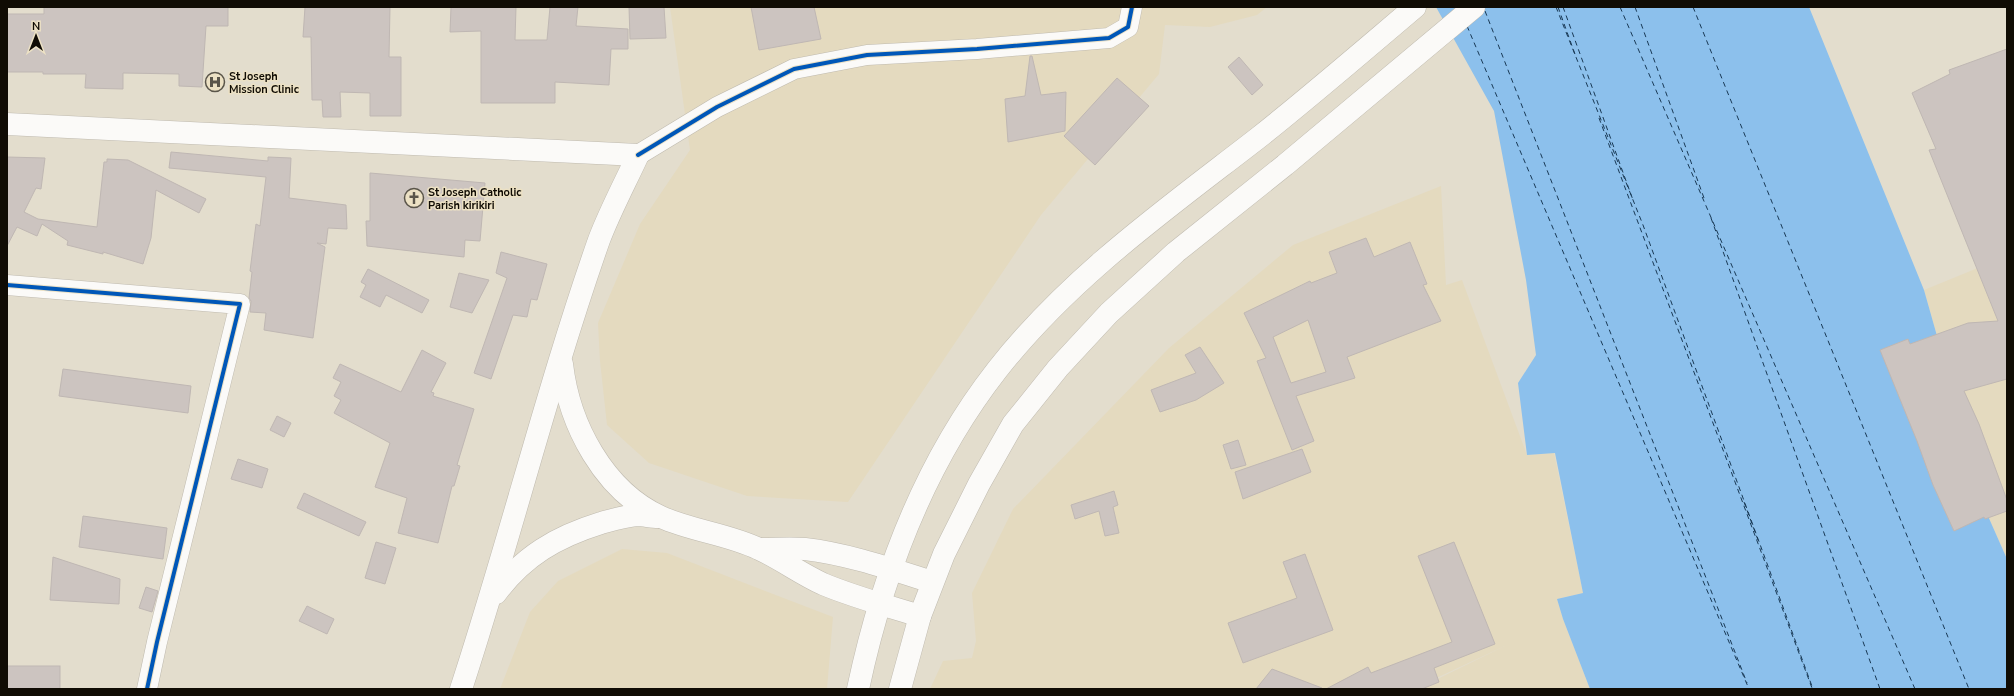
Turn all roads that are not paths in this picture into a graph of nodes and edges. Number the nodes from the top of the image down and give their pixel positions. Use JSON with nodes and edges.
{"nodes":[{"id":1,"x":1132,"y":7,"type":"edge"},
{"id":2,"x":1415,"y":7,"type":"edge"},
{"id":3,"x":1474,"y":7,"type":"edge"},
{"id":4,"x":7,"y":124,"type":"edge"},
{"id":5,"x":638,"y":155,"type":"junction"},
{"id":6,"x":7,"y":285,"type":"edge"},
{"id":7,"x":561,"y":356,"type":"junction"},
{"id":8,"x":662,"y":518,"type":"junction"},
{"id":9,"x":758,"y":548,"type":"junction"},
{"id":10,"x":893,"y":569,"type":"junction"},
{"id":11,"x":932,"y":582,"type":"junction"},
{"id":12,"x":491,"y":599,"type":"junction"},
{"id":13,"x":880,"y":604,"type":"junction"},
{"id":14,"x":920,"y":616,"type":"junction"},
{"id":15,"x":147,"y":689,"type":"edge"},
{"id":16,"x":461,"y":689,"type":"edge"},
{"id":17,"x":858,"y":689,"type":"edge"},
{"id":18,"x":900,"y":689,"type":"edge"}],
"edges":[{"from":1,"to":5,"type":"street"},
{"from":2,"to":10,"type":"main road"},
{"from":3,"to":11,"type":"main road"},
{"from":4,"to":5,"type":"main road"},
{"from":5,"to":7,"type":"main road"},
{"from":6,"to":15,"type":"street"},
{"from":7,"to":8,"type":"main road"},
{"from":7,"to":12,"type":"main road"},
{"from":8,"to":9,"type":"main road"},
{"from":8,"to":12,"type":"main road"},
{"from":9,"to":10,"type":"main road"},
{"from":9,"to":13,"type":"main road"},
{"from":10,"to":11,"type":"main road"},
{"from":10,"to":13,"type":"main road"},
{"from":11,"to":14,"type":"main road"},
{"from":12,"to":16,"type":"main road"},
{"from":13,"to":14,"type":"main road"},
{"from":13,"to":17,"type":"main road"},
{"from":14,"to":18,"type":"main road"}]}
